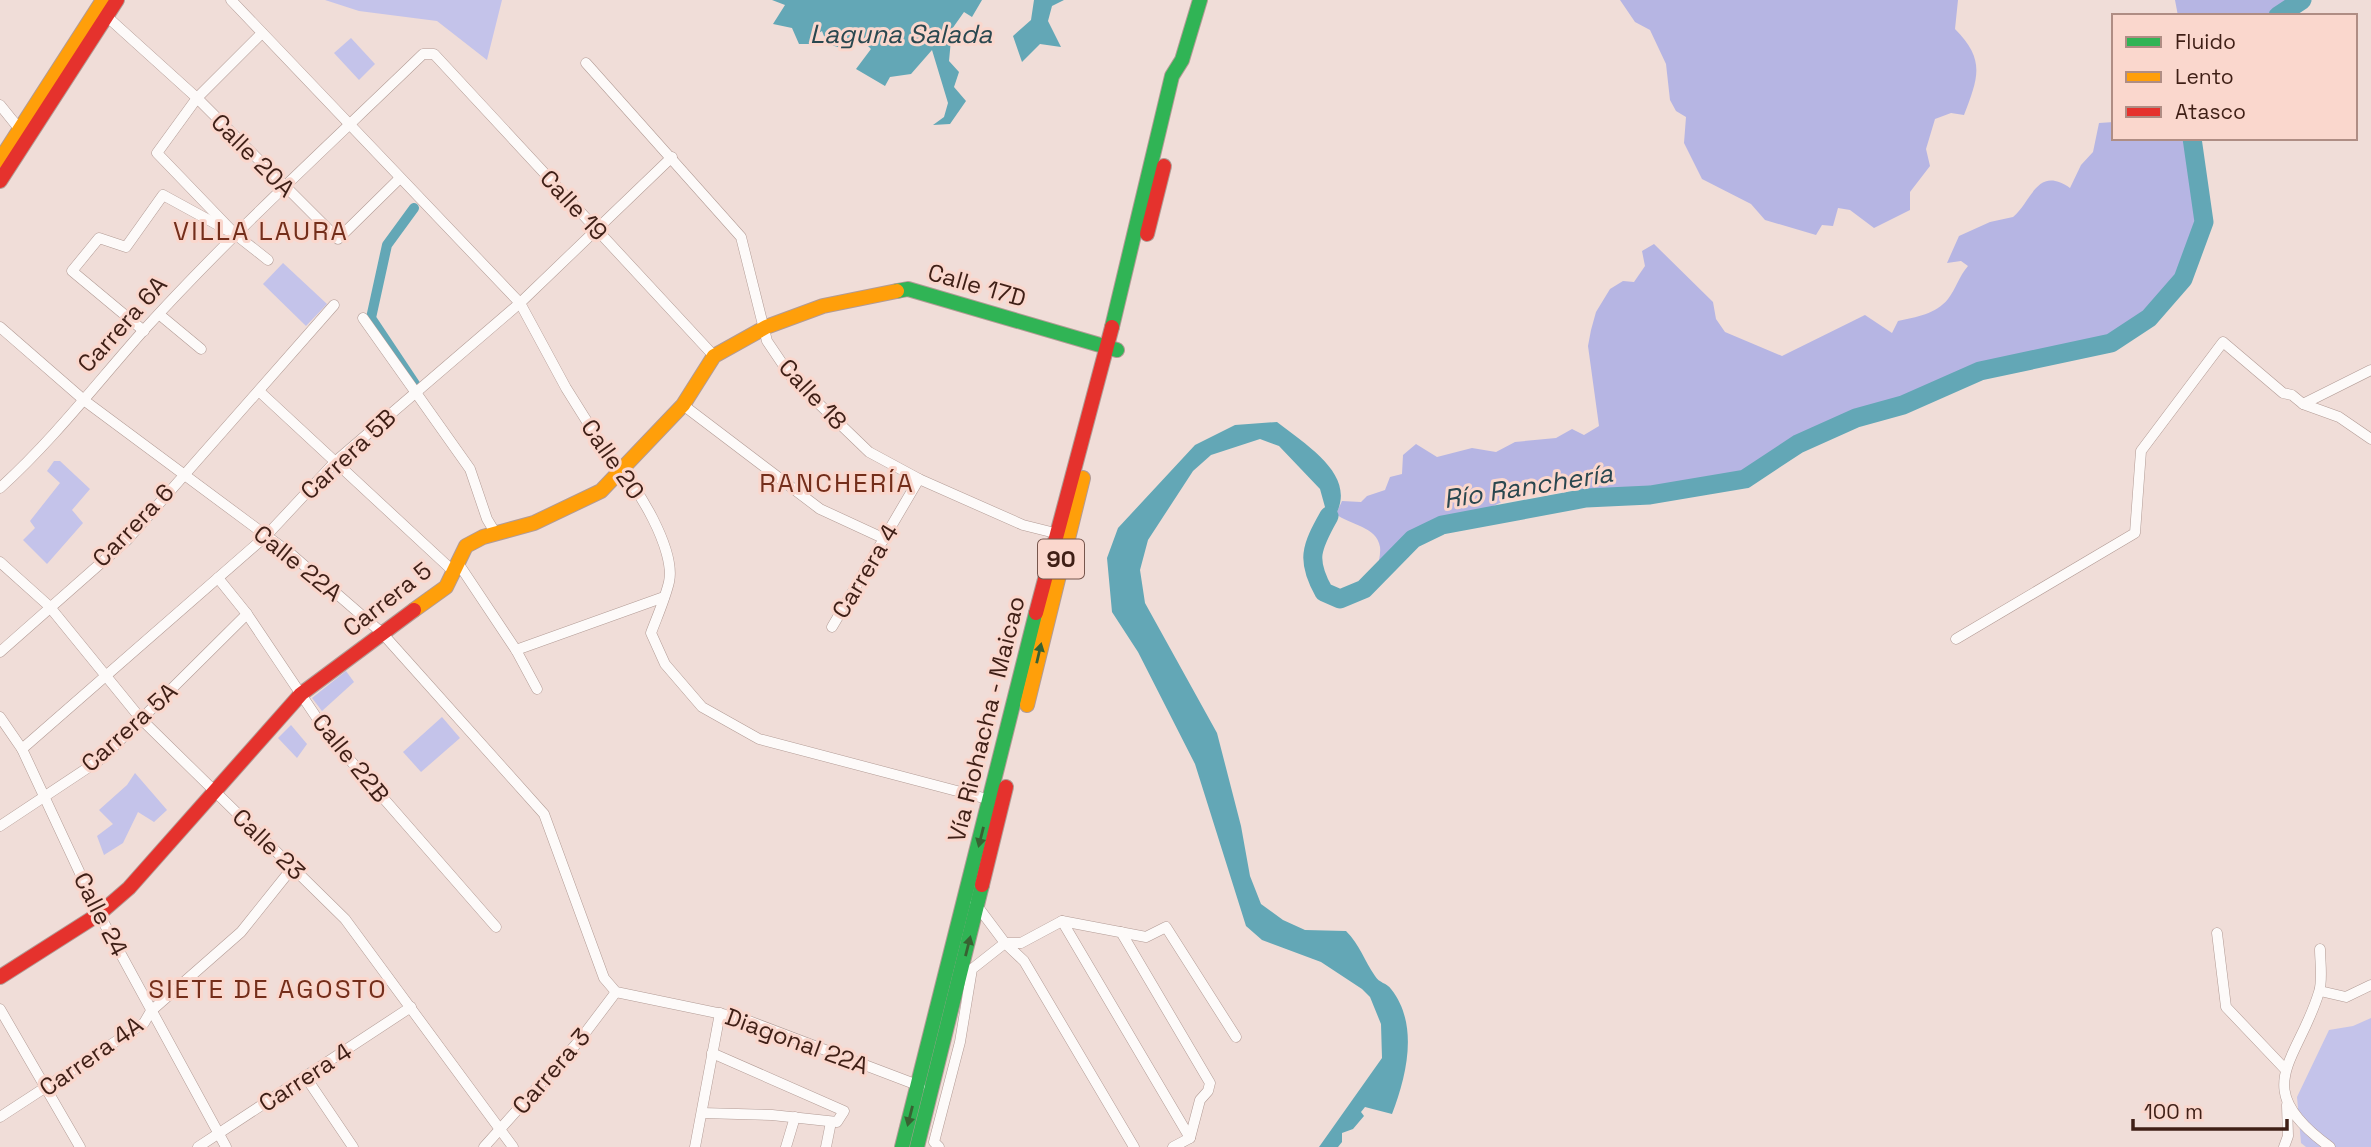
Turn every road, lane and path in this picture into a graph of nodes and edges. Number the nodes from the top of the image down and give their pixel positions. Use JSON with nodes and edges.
{"nodes":[{"id":1,"x":117,"y":0,"type":"edge"},
{"id":2,"x":231,"y":0,"type":"edge"},
{"id":3,"x":1199,"y":3,"type":"edge"},
{"id":4,"x":102,"y":8,"type":"edge"},
{"id":5,"x":262,"y":33,"type":"junction"},
{"id":6,"x":435,"y":54,"type":"joint"},
{"id":7,"x":586,"y":63,"type":"dead end"},
{"id":8,"x":197,"y":98,"type":"junction"},
{"id":9,"x":0,"y":105,"type":"edge"},
{"id":10,"x":349,"y":126,"type":"junction"},
{"id":11,"x":21,"y":131,"type":"junction"},
{"id":12,"x":672,"y":157,"type":"junction"},
{"id":13,"x":0,"y":160,"type":"edge"},
{"id":14,"x":399,"y":179,"type":"junction"},
{"id":15,"x":0,"y":181,"type":"edge"},
{"id":16,"x":285,"y":188,"type":"junction"},
{"id":17,"x":598,"y":231,"type":"junction"},
{"id":18,"x":235,"y":234,"type":"junction"},
{"id":19,"x":268,"y":260,"type":"dead end"},
{"id":20,"x":520,"y":303,"type":"junction"},
{"id":21,"x":334,"y":305,"type":"dead end"},
{"id":22,"x":823,"y":306,"type":"joint"},
{"id":23,"x":160,"y":315,"type":"junction"},
{"id":24,"x":363,"y":318,"type":"dead end"},
{"id":25,"x":0,"y":327,"type":"edge"},
{"id":26,"x":766,"y":327,"type":"junction"},
{"id":27,"x":144,"y":331,"type":"junction"},
{"id":28,"x":1112,"y":348,"type":"junction"},
{"id":29,"x":201,"y":349,"type":"dead end"},
{"id":30,"x":714,"y":356,"type":"junction"},
{"id":31,"x":2371,"y":370,"type":"edge"},
{"id":32,"x":260,"y":392,"type":"junction"},
{"id":33,"x":416,"y":392,"type":"junction"},
{"id":34,"x":85,"y":401,"type":"junction"},
{"id":35,"x":2303,"y":404,"type":"junction"},
{"id":36,"x":683,"y":405,"type":"junction"},
{"id":37,"x":2371,"y":439,"type":"edge"},
{"id":38,"x":336,"y":461,"type":"junction"},
{"id":39,"x":622,"y":470,"type":"junction"},
{"id":40,"x":183,"y":473,"type":"junction"},
{"id":41,"x":919,"y":479,"type":"junction"},
{"id":42,"x":0,"y":488,"type":"edge"},
{"id":43,"x":1055,"y":533,"type":"junction"},
{"id":44,"x":496,"y":534,"type":"junction"},
{"id":45,"x":266,"y":536,"type":"junction"},
{"id":46,"x":885,"y":539,"type":"junction"},
{"id":47,"x":0,"y":562,"type":"edge"},
{"id":48,"x":456,"y":567,"type":"junction"},
{"id":49,"x":218,"y":578,"type":"junction"},
{"id":50,"x":664,"y":597,"type":"junction"},
{"id":51,"x":49,"y":606,"type":"junction"},
{"id":52,"x":247,"y":614,"type":"junction"},
{"id":53,"x":832,"y":627,"type":"dead end"},
{"id":54,"x":382,"y":633,"type":"junction"},
{"id":55,"x":1956,"y":639,"type":"dead end"},
{"id":56,"x":516,"y":650,"type":"junction"},
{"id":57,"x":0,"y":652,"type":"edge"},
{"id":58,"x":105,"y":679,"type":"junction"},
{"id":59,"x":537,"y":689,"type":"dead end"},
{"id":60,"x":301,"y":694,"type":"junction"},
{"id":61,"x":0,"y":717,"type":"edge"},
{"id":62,"x":141,"y":719,"type":"junction"},
{"id":63,"x":1012,"y":739,"type":"junction"},
{"id":64,"x":22,"y":749,"type":"junction"},
{"id":65,"x":214,"y":792,"type":"junction"},
{"id":66,"x":45,"y":796,"type":"junction"},
{"id":67,"x":996,"y":802,"type":"junction"},
{"id":68,"x":0,"y":826,"type":"edge"},
{"id":69,"x":293,"y":867,"type":"junction"},
{"id":70,"x":972,"y":902,"type":"junction"},
{"id":71,"x":99,"y":914,"type":"junction"},
{"id":72,"x":1062,"y":921,"type":"junction"},
{"id":73,"x":496,"y":928,"type":"dead end"},
{"id":74,"x":1121,"y":932,"type":"junction"},
{"id":75,"x":2217,"y":933,"type":"dead end"},
{"id":76,"x":1005,"y":943,"type":"junction"},
{"id":77,"x":2320,"y":949,"type":"dead end"},
{"id":78,"x":0,"y":976,"type":"edge"},
{"id":79,"x":2371,"y":985,"type":"edge"},
{"id":80,"x":2320,"y":991,"type":"junction"},
{"id":81,"x":616,"y":992,"type":"junction"},
{"id":82,"x":411,"y":1007,"type":"junction"},
{"id":83,"x":0,"y":1009,"type":"edge"},
{"id":84,"x":151,"y":1011,"type":"junction"},
{"id":85,"x":720,"y":1013,"type":"junction"},
{"id":86,"x":1236,"y":1037,"type":"dead end"},
{"id":87,"x":712,"y":1053,"type":"junction"},
{"id":88,"x":2284,"y":1068,"type":"junction"},
{"id":89,"x":305,"y":1076,"type":"junction"},
{"id":90,"x":925,"y":1087,"type":"junction"},
{"id":91,"x":47,"y":1088,"type":"junction"},
{"id":92,"x":2287,"y":1105,"type":"junction"},
{"id":93,"x":702,"y":1113,"type":"junction"},
{"id":94,"x":795,"y":1117,"type":"junction"},
{"id":95,"x":0,"y":1118,"type":"edge"},
{"id":96,"x":831,"y":1122,"type":"junction"},
{"id":97,"x":499,"y":1130,"type":"junction"},
{"id":98,"x":219,"y":1133,"type":"junction"},
{"id":99,"x":1190,"y":1138,"type":"junction"},
{"id":100,"x":80,"y":1147,"type":"edge"},
{"id":101,"x":198,"y":1147,"type":"edge"},
{"id":102,"x":226,"y":1147,"type":"edge"},
{"id":103,"x":353,"y":1147,"type":"edge"},
{"id":104,"x":484,"y":1147,"type":"edge"},
{"id":105,"x":513,"y":1147,"type":"edge"},
{"id":106,"x":695,"y":1147,"type":"edge"},
{"id":107,"x":786,"y":1147,"type":"edge"},
{"id":108,"x":826,"y":1147,"type":"edge"},
{"id":109,"x":902,"y":1147,"type":"edge"},
{"id":110,"x":917,"y":1147,"type":"edge"},
{"id":111,"x":939,"y":1147,"type":"edge"},
{"id":112,"x":1133,"y":1147,"type":"edge"},
{"id":113,"x":1174,"y":1147,"type":"edge"},
{"id":114,"x":2284,"y":1147,"type":"edge"},
{"id":115,"x":2330,"y":1147,"type":"edge"}],
"edges":[{"from":1,"to":4,"type":"main road"},
{"from":2,"to":5,"type":"street","name":"Calle 20"},
{"from":3,"to":28,"type":"main road","name":"Vía Riohacha - Maicao","number":"90"},
{"from":4,"to":8,"type":"street","name":"Calle 20A"},
{"from":4,"to":11,"type":"main road"},
{"from":4,"to":15,"type":"main road"},
{"from":5,"to":8,"type":"street"},
{"from":5,"to":10,"type":"street","name":"Calle 20"},
{"from":6,"to":10,"type":"street","name":"Carrera 6A"},
{"from":6,"to":17,"type":"street","name":"Calle 19"},
{"from":7,"to":12,"type":"street","name":"Calle 18"},
{"from":8,"to":16,"type":"street","name":"Calle 20A"},
{"from":8,"to":18,"type":"street"},
{"from":9,"to":11,"type":"street"},
{"from":10,"to":14,"type":"street","name":"Calle 20"},
{"from":10,"to":16,"type":"street","name":"Carrera 6A"},
{"from":11,"to":13,"type":"main road"},
{"from":12,"to":17,"type":"street","name":"Carrera 5B"},
{"from":12,"to":26,"type":"street","name":"Calle 18"},
{"from":14,"to":16,"type":"street","name":"Calle 20A"},
{"from":14,"to":20,"type":"street","name":"Calle 20"},
{"from":16,"to":18,"type":"street","name":"Carrera 6A"},
{"from":17,"to":20,"type":"street","name":"Carrera 5B"},
{"from":17,"to":30,"type":"street","name":"Calle 19"},
{"from":18,"to":19,"type":"street"},
{"from":18,"to":23,"type":"street","name":"Carrera 6A"},
{"from":18,"to":27,"type":"street"},
{"from":20,"to":33,"type":"street","name":"Carrera 5B"},
{"from":20,"to":39,"type":"street","name":"Calle 20"},
{"from":21,"to":32,"type":"street","name":"Carrera 6"},
{"from":22,"to":26,"type":"main road","name":"Carrera 5"},
{"from":22,"to":28,"type":"main road","name":"Calle 17D"},
{"from":23,"to":27,"type":"street","name":"Carrera 6A"},
{"from":23,"to":29,"type":"street"},
{"from":24,"to":33,"type":"street"},
{"from":25,"to":34,"type":"street","name":"Calle 22A"},
{"from":26,"to":30,"type":"main road","name":"Carrera 5"},
{"from":26,"to":41,"type":"street","name":"Calle 18"},
{"from":27,"to":34,"type":"street","name":"Carrera 6A"},
{"from":28,"to":43,"type":"main road","name":"Vía Riohacha - Maicao","number":"90"},
{"from":63,"to":28,"type":"main road","name":"Vía Riohacha - Maicao","number":"90","one_way":true},
{"from":30,"to":36,"type":"main road","name":"Carrera 5"},
{"from":31,"to":35,"type":"street"},
{"from":32,"to":38,"type":"street"},
{"from":32,"to":40,"type":"street","name":"Carrera 6"},
{"from":33,"to":38,"type":"street","name":"Carrera 5B"},
{"from":33,"to":44,"type":"street"},
{"from":34,"to":40,"type":"street","name":"Calle 22A"},
{"from":34,"to":42,"type":"street","name":"Carrera 6A"},
{"from":35,"to":37,"type":"street"},
{"from":35,"to":55,"type":"street"},
{"from":36,"to":39,"type":"main road","name":"Carrera 5"},
{"from":36,"to":46,"type":"street"},
{"from":38,"to":45,"type":"street","name":"Carrera 5B"},
{"from":38,"to":48,"type":"street"},
{"from":39,"to":44,"type":"main road","name":"Carrera 5"},
{"from":39,"to":50,"type":"street","name":"Calle 20"},
{"from":40,"to":45,"type":"street","name":"Calle 22A"},
{"from":40,"to":51,"type":"street","name":"Carrera 6"},
{"from":41,"to":43,"type":"street","name":"Calle 18"},
{"from":41,"to":46,"type":"street","name":"Carrera 4"},
{"from":43,"to":63,"type":"main road","name":"Vía Riohacha - Maicao","number":"90"},
{"from":44,"to":48,"type":"main road","name":"Carrera 5"},
{"from":45,"to":49,"type":"street","name":"Carrera 5B"},
{"from":45,"to":54,"type":"street","name":"Calle 22A"},
{"from":46,"to":53,"type":"street","name":"Carrera 4"},
{"from":47,"to":51,"type":"street","name":"Calle 23"},
{"from":48,"to":54,"type":"main road","name":"Carrera 5"},
{"from":48,"to":56,"type":"street"},
{"from":49,"to":52,"type":"street","name":"Calle 22B"},
{"from":49,"to":58,"type":"street","name":"Carrera 5B"},
{"from":50,"to":56,"type":"street"},
{"from":50,"to":67,"type":"street","name":"Calle 20"},
{"from":51,"to":57,"type":"street","name":"Carrera 6"},
{"from":51,"to":58,"type":"street","name":"Calle 23"},
{"from":52,"to":60,"type":"street","name":"Calle 22B"},
{"from":52,"to":62,"type":"street","name":"Carrera 5A"},
{"from":54,"to":60,"type":"main road","name":"Carrera 5"},
{"from":54,"to":81,"type":"street","name":"Calle 22A"},
{"from":56,"to":59,"type":"street"},
{"from":58,"to":62,"type":"street","name":"Calle 23"},
{"from":58,"to":64,"type":"street","name":"Carrera 5B"},
{"from":60,"to":65,"type":"main road","name":"Carrera 5"},
{"from":60,"to":73,"type":"street","name":"Calle 22B"},
{"from":61,"to":64,"type":"street","name":"Calle 24"},
{"from":62,"to":65,"type":"street","name":"Calle 23"},
{"from":62,"to":66,"type":"street","name":"Carrera 5A"},
{"from":63,"to":67,"type":"main road","name":"Vía Riohacha - Maicao","number":"90"},
{"from":64,"to":66,"type":"street","name":"Calle 24"},
{"from":65,"to":69,"type":"street","name":"Calle 23"},
{"from":65,"to":71,"type":"main road","name":"Carrera 5"},
{"from":66,"to":68,"type":"street","name":"Carrera 5A"},
{"from":66,"to":71,"type":"street","name":"Calle 24"},
{"from":67,"to":70,"type":"main road","name":"Vía Riohacha - Maicao","number":"90"},
{"from":69,"to":82,"type":"street","name":"Calle 23"},
{"from":69,"to":84,"type":"street","name":"Carrera 4A"},
{"from":70,"to":76,"type":"street"},
{"from":70,"to":90,"type":"main road","name":"Vía Riohacha - Maicao","number":"90"},
{"from":71,"to":78,"type":"main road","name":"Carrera 5"},
{"from":71,"to":84,"type":"street","name":"Calle 24"},
{"from":72,"to":74,"type":"street"},
{"from":72,"to":76,"type":"street"},
{"from":72,"to":99,"type":"street"},
{"from":74,"to":86,"type":"street"},
{"from":74,"to":99,"type":"street"},
{"from":75,"to":88,"type":"street"},
{"from":76,"to":111,"type":"street"},
{"from":76,"to":112,"type":"street"},
{"from":77,"to":80,"type":"street"},
{"from":79,"to":80,"type":"street"},
{"from":80,"to":88,"type":"street"},
{"from":81,"to":85,"type":"street","name":"Diagonal 22A"},
{"from":81,"to":97,"type":"street","name":"Carrera 3"},
{"from":82,"to":89,"type":"street","name":"Carrera 4"},
{"from":82,"to":97,"type":"street","name":"Calle 23"},
{"from":83,"to":91,"type":"street"},
{"from":84,"to":91,"type":"street","name":"Carrera 4A"},
{"from":84,"to":98,"type":"street","name":"Calle 24"},
{"from":85,"to":87,"type":"street"},
{"from":85,"to":90,"type":"street","name":"Diagonal 22A"},
{"from":87,"to":93,"type":"street"},
{"from":87,"to":96,"type":"street"},
{"from":88,"to":92,"type":"street"},
{"from":89,"to":98,"type":"street","name":"Carrera 4"},
{"from":89,"to":103,"type":"street"},
{"from":90,"to":109,"type":"main road","name":"Vía Riohacha - Maicao","number":"90","one_way":true},
{"from":90,"to":110,"type":"main road","name":"Vía Riohacha - Maicao","number":"90"},
{"from":91,"to":95,"type":"street","name":"Carrera 4A"},
{"from":91,"to":100,"type":"street"},
{"from":92,"to":114,"type":"street"},
{"from":92,"to":115,"type":"street"},
{"from":93,"to":94,"type":"street"},
{"from":93,"to":106,"type":"street"},
{"from":94,"to":96,"type":"street"},
{"from":94,"to":107,"type":"street"},
{"from":96,"to":108,"type":"street"},
{"from":97,"to":104,"type":"street","name":"Carrera 3"},
{"from":97,"to":105,"type":"street","name":"Calle 23"},
{"from":98,"to":101,"type":"street","name":"Carrera 4"},
{"from":98,"to":102,"type":"street","name":"Calle 24"},
{"from":99,"to":113,"type":"street"}]}
